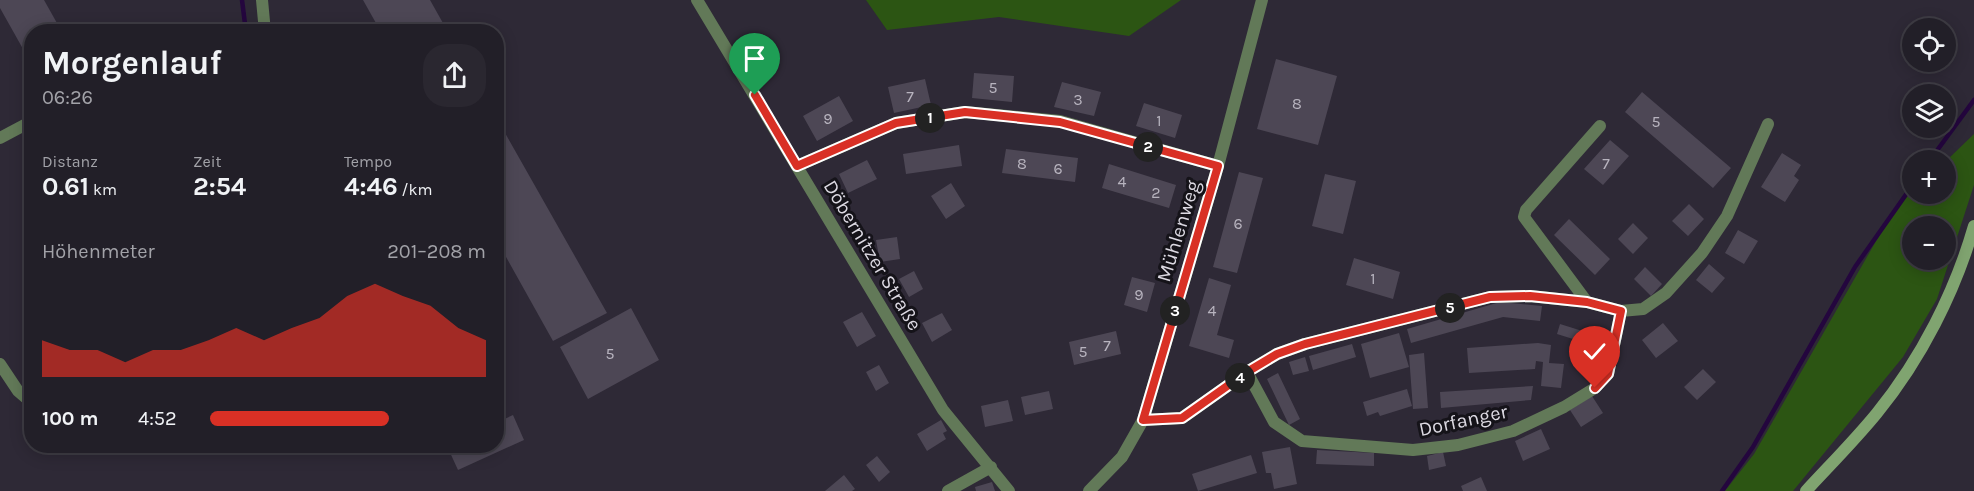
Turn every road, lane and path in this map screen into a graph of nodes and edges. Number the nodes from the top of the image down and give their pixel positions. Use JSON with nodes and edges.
{"nodes":[{"id":1,"x":262,"y":0,"type":"edge"},
{"id":2,"x":697,"y":0,"type":"edge"},
{"id":3,"x":1262,"y":0,"type":"edge"},
{"id":4,"x":264,"y":24,"type":"edge"},
{"id":5,"x":1768,"y":124,"type":"dead end"},
{"id":6,"x":24,"y":125,"type":"edge"},
{"id":7,"x":1600,"y":126,"type":"dead end"},
{"id":8,"x":0,"y":138,"type":"edge"},
{"id":9,"x":797,"y":166,"type":"junction"},
{"id":10,"x":1218,"y":166,"type":"junction"},
{"id":11,"x":1974,"y":226,"type":"edge"},
{"id":12,"x":1587,"y":302,"type":"junction"},
{"id":13,"x":1621,"y":311,"type":"junction"},
{"id":14,"x":0,"y":364,"type":"edge"},
{"id":15,"x":1247,"y":372,"type":"junction"},
{"id":16,"x":24,"y":396,"type":"edge"},
{"id":17,"x":1143,"y":420,"type":"junction"},
{"id":18,"x":991,"y":467,"type":"junction"},
{"id":19,"x":948,"y":491,"type":"edge"},
{"id":20,"x":1009,"y":491,"type":"edge"},
{"id":21,"x":1089,"y":491,"type":"edge"},
{"id":22,"x":1806,"y":491,"type":"edge"}],
"edges":[{"from":1,"to":4,"type":"street"},
{"from":2,"to":9,"type":"street","name":"Döbernitzer Straße"},
{"from":3,"to":10,"type":"street","name":"Mühlenweg"},
{"from":5,"to":13,"type":"street"},
{"from":6,"to":8,"type":"street"},
{"from":7,"to":12,"type":"street"},
{"from":9,"to":10,"type":"street"},
{"from":9,"to":18,"type":"street","name":"Döbernitzer Straße"},
{"from":10,"to":17,"type":"street","name":"Mühlenweg"},
{"from":11,"to":22,"type":"main road"},
{"from":12,"to":13,"type":"street"},
{"from":12,"to":15,"type":"street"},
{"from":13,"to":15,"type":"street","name":"Dorfanger"},
{"from":14,"to":16,"type":"street"},
{"from":15,"to":17,"type":"street"},
{"from":17,"to":21,"type":"street","name":"Mühlenweg"},
{"from":18,"to":19,"type":"street"},
{"from":18,"to":20,"type":"street","name":"Döbernitzer Straße"}]}
